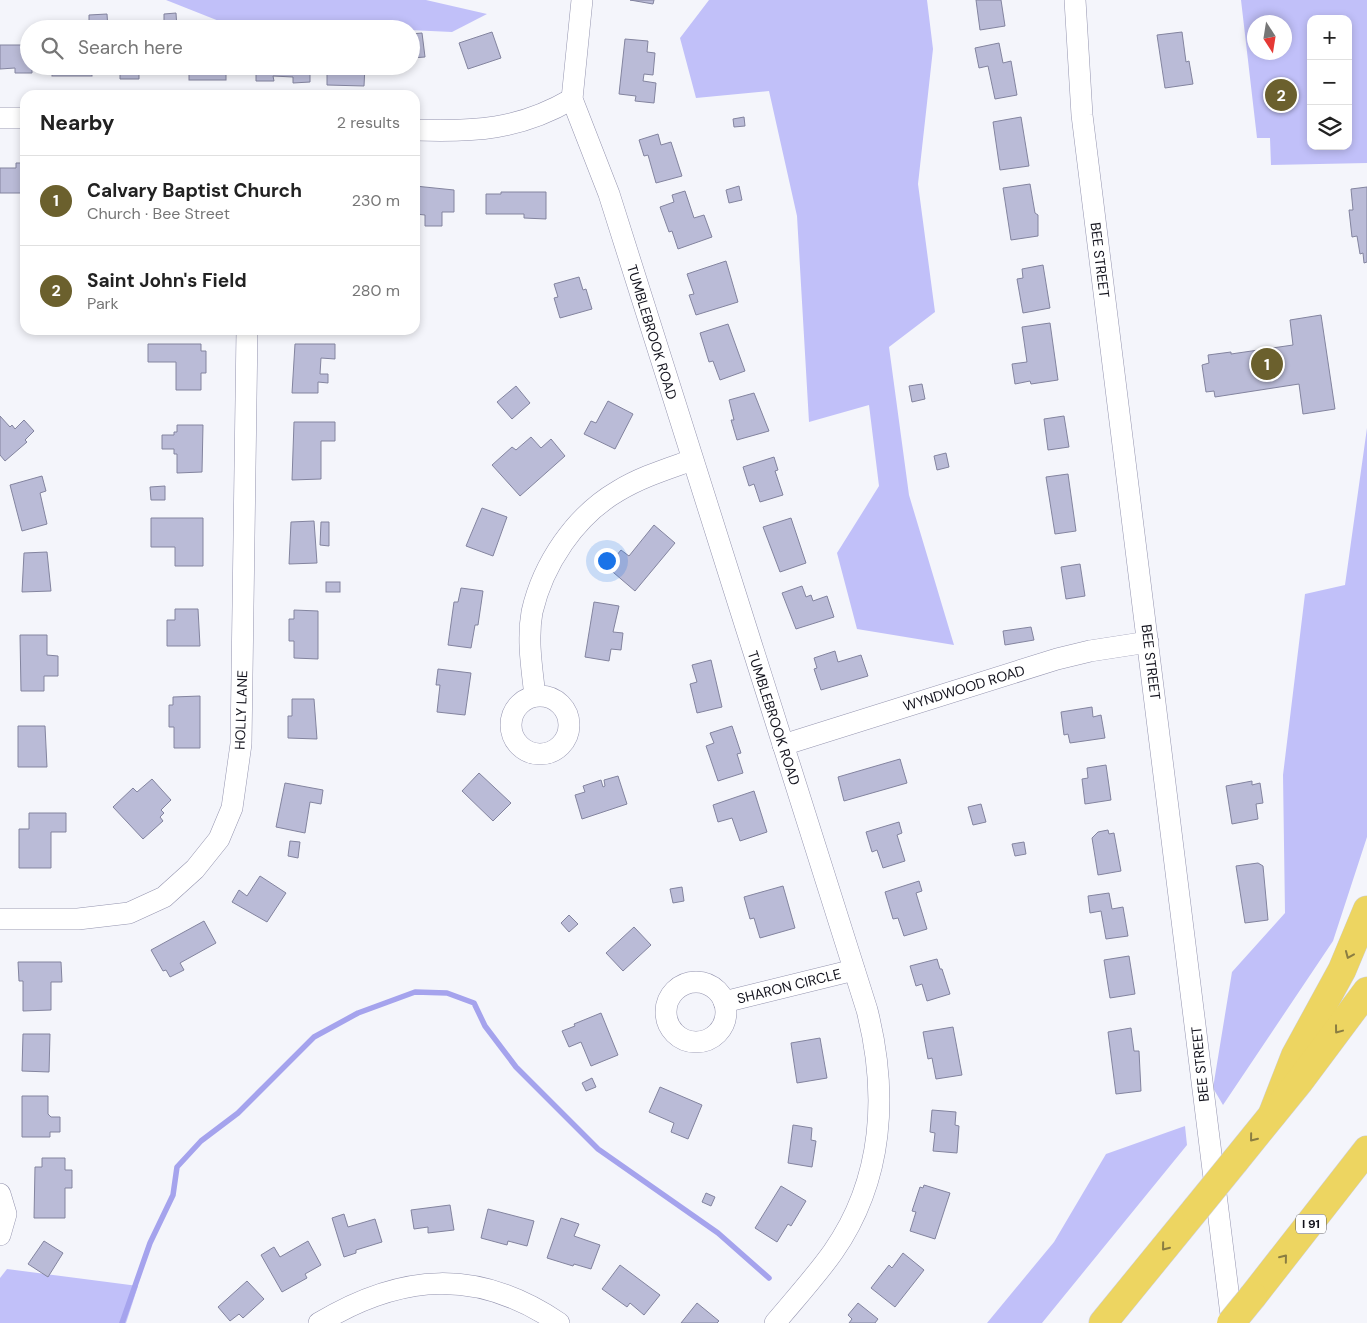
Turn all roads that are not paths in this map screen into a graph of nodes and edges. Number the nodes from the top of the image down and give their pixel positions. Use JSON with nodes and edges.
{"nodes":[{"id":1,"x":582,"y":0,"type":"edge"},
{"id":2,"x":1075,"y":0,"type":"edge"},
{"id":3,"x":572,"y":99,"type":"junction"},
{"id":4,"x":0,"y":118,"type":"edge"},
{"id":5,"x":20,"y":118,"type":"edge"},
{"id":6,"x":420,"y":130,"type":"edge"},
{"id":7,"x":247,"y":335,"type":"edge"},
{"id":8,"x":692,"y":460,"type":"junction"},
{"id":9,"x":1148,"y":642,"type":"junction"},
{"id":10,"x":534,"y":696,"type":"dead end"},
{"id":11,"x":783,"y":745,"type":"junction"},
{"id":12,"x":1367,"y":910,"type":"edge"},
{"id":13,"x":0,"y":919,"type":"edge"},
{"id":14,"x":854,"y":970,"type":"junction"},
{"id":15,"x":1367,"y":990,"type":"edge"},
{"id":16,"x":724,"y":1002,"type":"dead end"},
{"id":17,"x":1272,"y":1115,"type":"junction"},
{"id":18,"x":1367,"y":1150,"type":"edge"},
{"id":19,"x":0,"y":1194,"type":"edge"},
{"id":20,"x":0,"y":1234,"type":"edge"},
{"id":21,"x":319,"y":1323,"type":"edge"},
{"id":22,"x":559,"y":1323,"type":"edge"},
{"id":23,"x":776,"y":1323,"type":"edge"},
{"id":24,"x":1103,"y":1323,"type":"edge"},
{"id":25,"x":1232,"y":1323,"type":"edge"}],
"edges":[{"from":1,"to":3,"type":"street"},
{"from":2,"to":9,"type":"street","name":"BEE STREET"},
{"from":3,"to":6,"type":"street"},
{"from":3,"to":8,"type":"street","name":"TUMBLEBROOK ROAD"},
{"from":4,"to":5,"type":"street"},
{"from":7,"to":13,"type":"street","name":"HOLLY LANE"},
{"from":8,"to":10,"type":"street"},
{"from":8,"to":11,"type":"street","name":"TUMBLEBROOK ROAD"},
{"from":9,"to":11,"type":"street","name":"WYNDWOOD ROAD"},
{"from":9,"to":25,"type":"street","name":"BEE STREET"},
{"from":11,"to":14,"type":"street","name":"TUMBLEBROOK ROAD"},
{"from":12,"to":17,"type":"highway","one_way":true},
{"from":14,"to":16,"type":"street","name":"SHARON CIRCLE"},
{"from":14,"to":23,"type":"street","name":"TUMBLEBROOK ROAD"},
{"from":15,"to":17,"type":"highway","one_way":true},
{"from":17,"to":24,"type":"highway","one_way":true,"bridge":true},
{"from":25,"to":18,"type":"highway","number":"I 91","one_way":true,"bridge":true},
{"from":19,"to":20,"type":"street"},
{"from":21,"to":22,"type":"street"}]}
